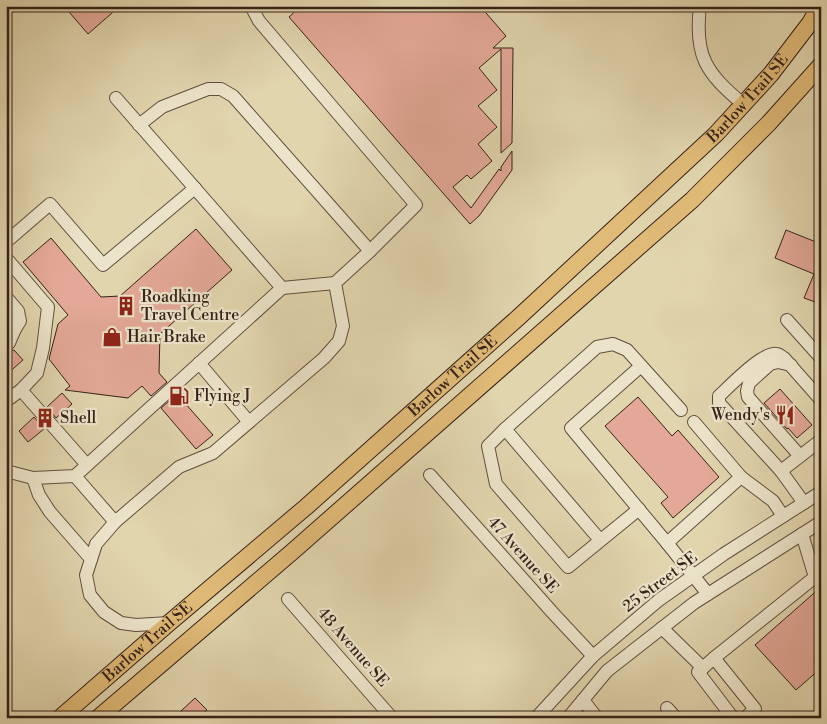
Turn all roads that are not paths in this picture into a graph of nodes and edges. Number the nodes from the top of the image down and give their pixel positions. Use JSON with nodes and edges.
{"nodes":[{"id":1,"x":251,"y":6,"type":"edge"},
{"id":2,"x":700,"y":6,"type":"edge"},
{"id":3,"x":820,"y":7,"type":"edge"},
{"id":4,"x":821,"y":65,"type":"edge"},
{"id":5,"x":116,"y":98,"type":"dead end"},
{"id":6,"x":743,"y":104,"type":"junction"},
{"id":7,"x":139,"y":125,"type":"junction"},
{"id":8,"x":195,"y":188,"type":"junction"},
{"id":9,"x":6,"y":242,"type":"edge"},
{"id":10,"x":370,"y":251,"type":"junction"},
{"id":11,"x":6,"y":258,"type":"edge"},
{"id":12,"x":335,"y":283,"type":"junction"},
{"id":13,"x":282,"y":288,"type":"junction"},
{"id":14,"x":6,"y":297,"type":"edge"},
{"id":15,"x":6,"y":315,"type":"edge"},
{"id":16,"x":787,"y":320,"type":"dead end"},
{"id":17,"x":16,"y":329,"type":"junction"},
{"id":18,"x":6,"y":345,"type":"edge"},
{"id":19,"x":821,"y":358,"type":"edge"},
{"id":20,"x":787,"y":362,"type":"junction"},
{"id":21,"x":200,"y":363,"type":"junction"},
{"id":22,"x":641,"y":366,"type":"junction"},
{"id":23,"x":21,"y":390,"type":"junction"},
{"id":24,"x":821,"y":400,"type":"edge"},
{"id":25,"x":6,"y":401,"type":"edge"},
{"id":26,"x":681,"y":410,"type":"dead end"},
{"id":27,"x":250,"y":422,"type":"junction"},
{"id":28,"x":694,"y":422,"type":"dead end"},
{"id":29,"x":505,"y":429,"type":"junction"},
{"id":30,"x":821,"y":440,"type":"edge"},
{"id":31,"x":800,"y":456,"type":"junction"},
{"id":32,"x":87,"y":465,"type":"junction"},
{"id":33,"x":6,"y":471,"type":"edge"},
{"id":34,"x":782,"y":471,"type":"junction"},
{"id":35,"x":430,"y":474,"type":"dead end"},
{"id":36,"x":75,"y":476,"type":"junction"},
{"id":37,"x":741,"y":477,"type":"junction"},
{"id":38,"x":33,"y":478,"type":"junction"},
{"id":39,"x":821,"y":492,"type":"edge"},
{"id":40,"x":804,"y":502,"type":"junction"},
{"id":41,"x":639,"y":509,"type":"junction"},
{"id":42,"x":783,"y":516,"type":"junction"},
{"id":43,"x":115,"y":522,"type":"junction"},
{"id":44,"x":821,"y":522,"type":"edge"},
{"id":45,"x":802,"y":534,"type":"junction"},
{"id":46,"x":600,"y":540,"type":"junction"},
{"id":47,"x":667,"y":543,"type":"junction"},
{"id":48,"x":91,"y":558,"type":"junction"},
{"id":49,"x":694,"y":576,"type":"junction"},
{"id":50,"x":708,"y":594,"type":"junction"},
{"id":51,"x":288,"y":598,"type":"dead end"},
{"id":52,"x":169,"y":623,"type":"junction"},
{"id":53,"x":662,"y":628,"type":"junction"},
{"id":54,"x":593,"y":656,"type":"junction"},
{"id":55,"x":714,"y":658,"type":"junction"},
{"id":56,"x":703,"y":668,"type":"junction"},
{"id":57,"x":583,"y":700,"type":"junction"},
{"id":58,"x":60,"y":718,"type":"edge"},
{"id":59,"x":98,"y":718,"type":"edge"},
{"id":60,"x":392,"y":718,"type":"edge"},
{"id":61,"x":536,"y":718,"type":"edge"},
{"id":62,"x":568,"y":718,"type":"edge"},
{"id":63,"x":597,"y":718,"type":"edge"},
{"id":64,"x":734,"y":718,"type":"edge"},
{"id":65,"x":744,"y":718,"type":"edge"}],
"edges":[{"from":1,"to":10,"type":"street"},
{"from":2,"to":6,"type":"street"},
{"from":3,"to":6,"type":"main road","name":"Barlow Trail SE"},
{"from":4,"to":59,"type":"main road","name":"Barlow Trail SE"},
{"from":5,"to":7,"type":"street"},
{"from":6,"to":52,"type":"main road","name":"Barlow Trail SE"},
{"from":7,"to":8,"type":"street"},
{"from":7,"to":10,"type":"street"},
{"from":8,"to":9,"type":"street"},
{"from":8,"to":13,"type":"street"},
{"from":10,"to":12,"type":"street"},
{"from":11,"to":23,"type":"street"},
{"from":12,"to":13,"type":"street"},
{"from":12,"to":27,"type":"street"},
{"from":13,"to":21,"type":"street"},
{"from":14,"to":17,"type":"street"},
{"from":15,"to":17,"type":"street"},
{"from":16,"to":19,"type":"street"},
{"from":17,"to":18,"type":"street"},
{"from":20,"to":24,"type":"street"},
{"from":20,"to":31,"type":"street"},
{"from":20,"to":34,"type":"street"},
{"from":21,"to":27,"type":"street"},
{"from":21,"to":32,"type":"street"},
{"from":22,"to":26,"type":"street"},
{"from":22,"to":29,"type":"street"},
{"from":22,"to":41,"type":"street"},
{"from":23,"to":25,"type":"street"},
{"from":23,"to":32,"type":"street"},
{"from":27,"to":43,"type":"street"},
{"from":28,"to":37,"type":"street"},
{"from":29,"to":46,"type":"street"},
{"from":29,"to":46,"type":"street"},
{"from":30,"to":31,"type":"street"},
{"from":31,"to":34,"type":"street"},
{"from":32,"to":36,"type":"street"},
{"from":33,"to":38,"type":"street"},
{"from":34,"to":40,"type":"street"},
{"from":35,"to":54,"type":"street","name":"47 Avenue SE"},
{"from":36,"to":38,"type":"street"},
{"from":36,"to":43,"type":"street"},
{"from":37,"to":42,"type":"street"},
{"from":37,"to":47,"type":"street"},
{"from":38,"to":48,"type":"street"},
{"from":39,"to":40,"type":"street","name":"25 Street SE"},
{"from":40,"to":42,"type":"street","name":"25 Street SE"},
{"from":41,"to":46,"type":"street"},
{"from":41,"to":47,"type":"street"},
{"from":42,"to":49,"type":"street","name":"25 Street SE"},
{"from":43,"to":48,"type":"street"},
{"from":44,"to":45,"type":"street"},
{"from":45,"to":50,"type":"street"},
{"from":45,"to":55,"type":"street"},
{"from":47,"to":49,"type":"street"},
{"from":48,"to":52,"type":"street"},
{"from":49,"to":50,"type":"street"},
{"from":49,"to":54,"type":"street","name":"25 Street SE"},
{"from":50,"to":53,"type":"street"},
{"from":51,"to":60,"type":"street","name":"48 Avenue SE"},
{"from":52,"to":58,"type":"main road","name":"Barlow Trail SE"},
{"from":53,"to":56,"type":"street"},
{"from":53,"to":57,"type":"street"},
{"from":54,"to":61,"type":"street","name":"25 Street SE"},
{"from":55,"to":56,"type":"street"},
{"from":55,"to":65,"type":"street"},
{"from":56,"to":64,"type":"street"},
{"from":57,"to":62,"type":"street"},
{"from":57,"to":63,"type":"street"}]}
